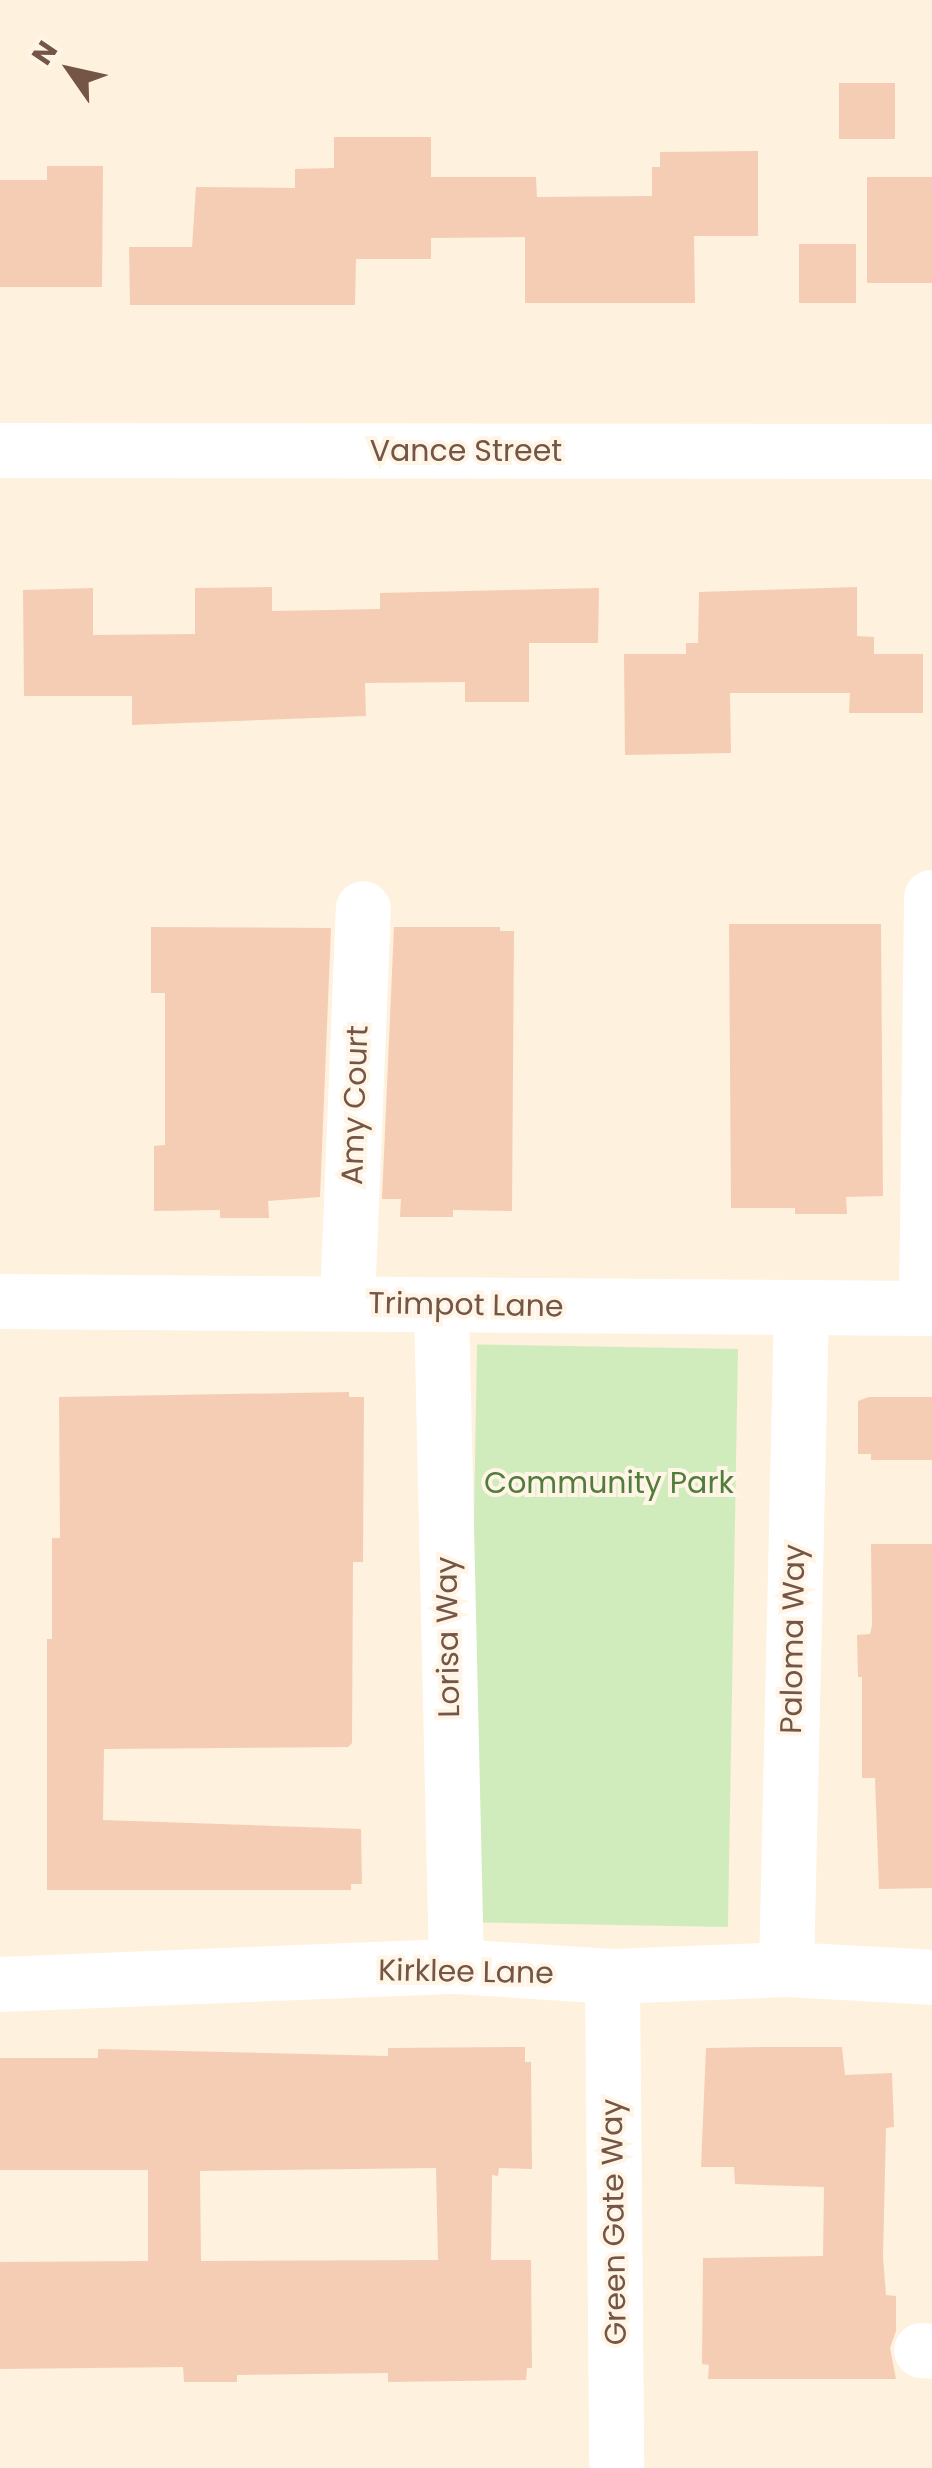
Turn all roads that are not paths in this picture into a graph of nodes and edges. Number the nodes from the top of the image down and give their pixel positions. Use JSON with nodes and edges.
{"nodes":[{"id":1,"x":0,"y":450,"type":"edge"},
{"id":2,"x":932,"y":451,"type":"edge"},
{"id":3,"x":932,"y":897,"type":"edge"},
{"id":4,"x":363,"y":908,"type":"dead end"},
{"id":5,"x":0,"y":1301,"type":"edge"},
{"id":6,"x":347,"y":1302,"type":"junction"},
{"id":7,"x":441,"y":1308,"type":"junction"},
{"id":8,"x":929,"y":1308,"type":"edge"},
{"id":9,"x":801,"y":1309,"type":"junction"},
{"id":10,"x":456,"y":1966,"type":"junction"},
{"id":11,"x":786,"y":1969,"type":"junction"},
{"id":12,"x":612,"y":1976,"type":"junction"},
{"id":13,"x":932,"y":1977,"type":"edge"},
{"id":14,"x":0,"y":1984,"type":"edge"},
{"id":15,"x":616,"y":2468,"type":"edge"}],
"edges":[{"from":1,"to":2,"type":"street","name":"Vance Street"},
{"from":3,"to":8,"type":"street"},
{"from":4,"to":6,"type":"street","name":"Amy Court"},
{"from":5,"to":6,"type":"street","name":"Trimpot Lane"},
{"from":6,"to":7,"type":"street","name":"Trimpot Lane"},
{"from":7,"to":9,"type":"street","name":"Trimpot Lane"},
{"from":7,"to":10,"type":"street","name":"Lorisa Way"},
{"from":8,"to":9,"type":"street","name":"Trimpot Lane"},
{"from":9,"to":11,"type":"street","name":"Paloma Way"},
{"from":10,"to":12,"type":"street","name":"Kirklee Lane"},
{"from":10,"to":14,"type":"street","name":"Kirklee Lane"},
{"from":11,"to":12,"type":"street","name":"Kirklee Lane"},
{"from":11,"to":13,"type":"street","name":"Kirklee Lane"},
{"from":12,"to":15,"type":"street","name":"Green Gate Way"}]}
